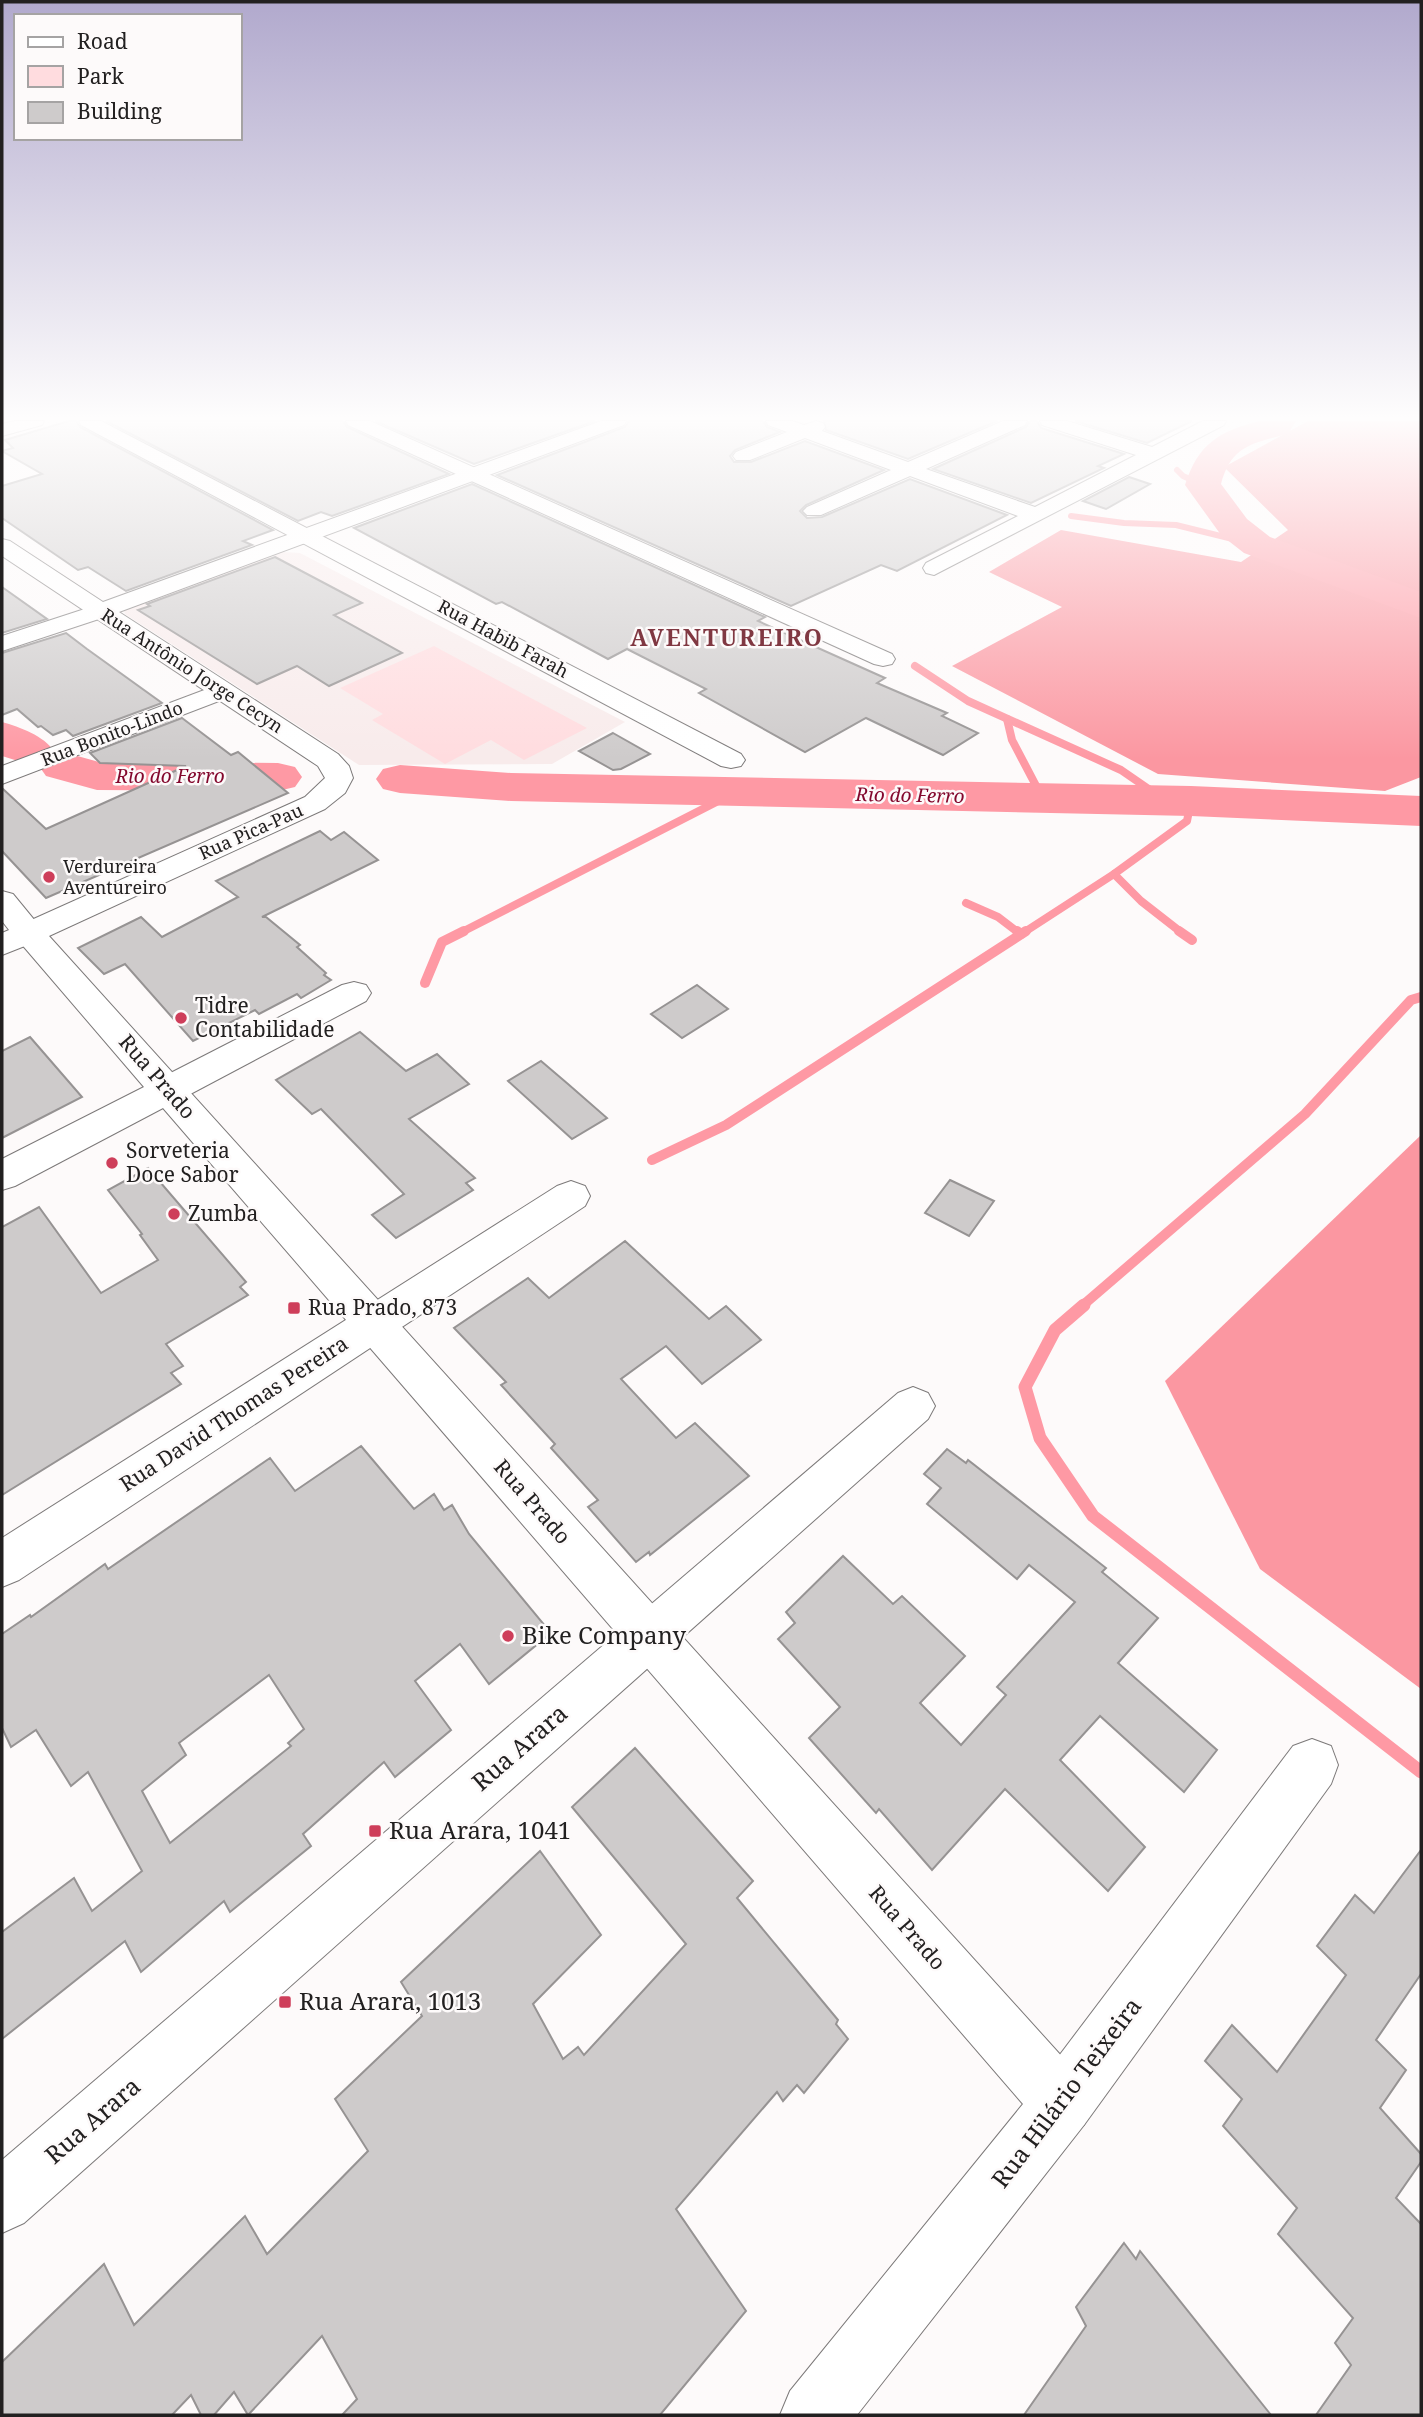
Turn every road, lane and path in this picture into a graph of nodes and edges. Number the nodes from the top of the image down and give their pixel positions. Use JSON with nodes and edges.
{"nodes":[{"id":1,"x":308,"y":534,"type":"edge"},
{"id":2,"x":606,"y":534,"type":"edge"},
{"id":3,"x":1000,"y":534,"type":"edge"},
{"id":4,"x":305,"y":535,"type":"junction"},
{"id":5,"x":2,"y":546,"type":"edge"},
{"id":6,"x":934,"y":568,"type":"dead end"},
{"id":7,"x":100,"y":611,"type":"junction"},
{"id":8,"x":2,"y":644,"type":"edge"},
{"id":9,"x":883,"y":659,"type":"dead end"},
{"id":10,"x":223,"y":691,"type":"junction"},
{"id":11,"x":731,"y":760,"type":"dead end"},
{"id":12,"x":2,"y":776,"type":"edge"},
{"id":13,"x":339,"y":778,"type":"joint"},
{"id":14,"x":2,"y":901,"type":"edge"},
{"id":15,"x":15,"y":939,"type":"edge"},
{"id":16,"x":354,"y":993,"type":"dead end"},
{"id":17,"x":168,"y":1090,"type":"junction"},
{"id":18,"x":2,"y":1176,"type":"edge"},
{"id":19,"x":571,"y":1196,"type":"dead end"},
{"id":20,"x":374,"y":1323,"type":"junction"},
{"id":21,"x":912,"y":1406,"type":"dead end"},
{"id":22,"x":2,"y":1564,"type":"edge"},
{"id":23,"x":649,"y":1636,"type":"junction"},
{"id":24,"x":1312,"y":1765,"type":"dead end"},
{"id":25,"x":1062,"y":2103,"type":"junction"},
{"id":26,"x":2,"y":2200,"type":"edge"},
{"id":27,"x":814,"y":2415,"type":"edge"}],
"edges":[{"from":1,"to":4,"type":"street"},
{"from":2,"to":9,"type":"street"},
{"from":3,"to":6,"type":"street"},
{"from":4,"to":7,"type":"street"},
{"from":4,"to":11,"type":"street","name":"Rua Habib Farah"},
{"from":5,"to":7,"type":"street","name":"Rua Antônio Jorge Cecyn"},
{"from":7,"to":8,"type":"street"},
{"from":7,"to":10,"type":"street","name":"Rua Antônio Jorge Cecyn"},
{"from":10,"to":12,"type":"street","name":"Rua Bonito-Lindo"},
{"from":10,"to":13,"type":"street","name":"Rua Antônio Jorge Cecyn"},
{"from":13,"to":15,"type":"street","name":"Rua Pica-Pau"},
{"from":14,"to":15,"type":"street","name":"Rua Prado"},
{"from":15,"to":17,"type":"street","name":"Rua Prado"},
{"from":16,"to":17,"type":"street"},
{"from":17,"to":18,"type":"street"},
{"from":17,"to":20,"type":"street","name":"Rua Prado"},
{"from":19,"to":20,"type":"street","name":"Rua David Thomas Pereira"},
{"from":20,"to":22,"type":"street","name":"Rua David Thomas Pereira"},
{"from":20,"to":23,"type":"street","name":"Rua Prado"},
{"from":21,"to":23,"type":"street","name":"Rua Arara"},
{"from":23,"to":25,"type":"street","name":"Rua Prado"},
{"from":23,"to":26,"type":"street","name":"Rua Arara"},
{"from":24,"to":25,"type":"street","name":"Rua Hilário Teixeira"},
{"from":25,"to":27,"type":"street","name":"Rua Hilário Teixeira"}]}
